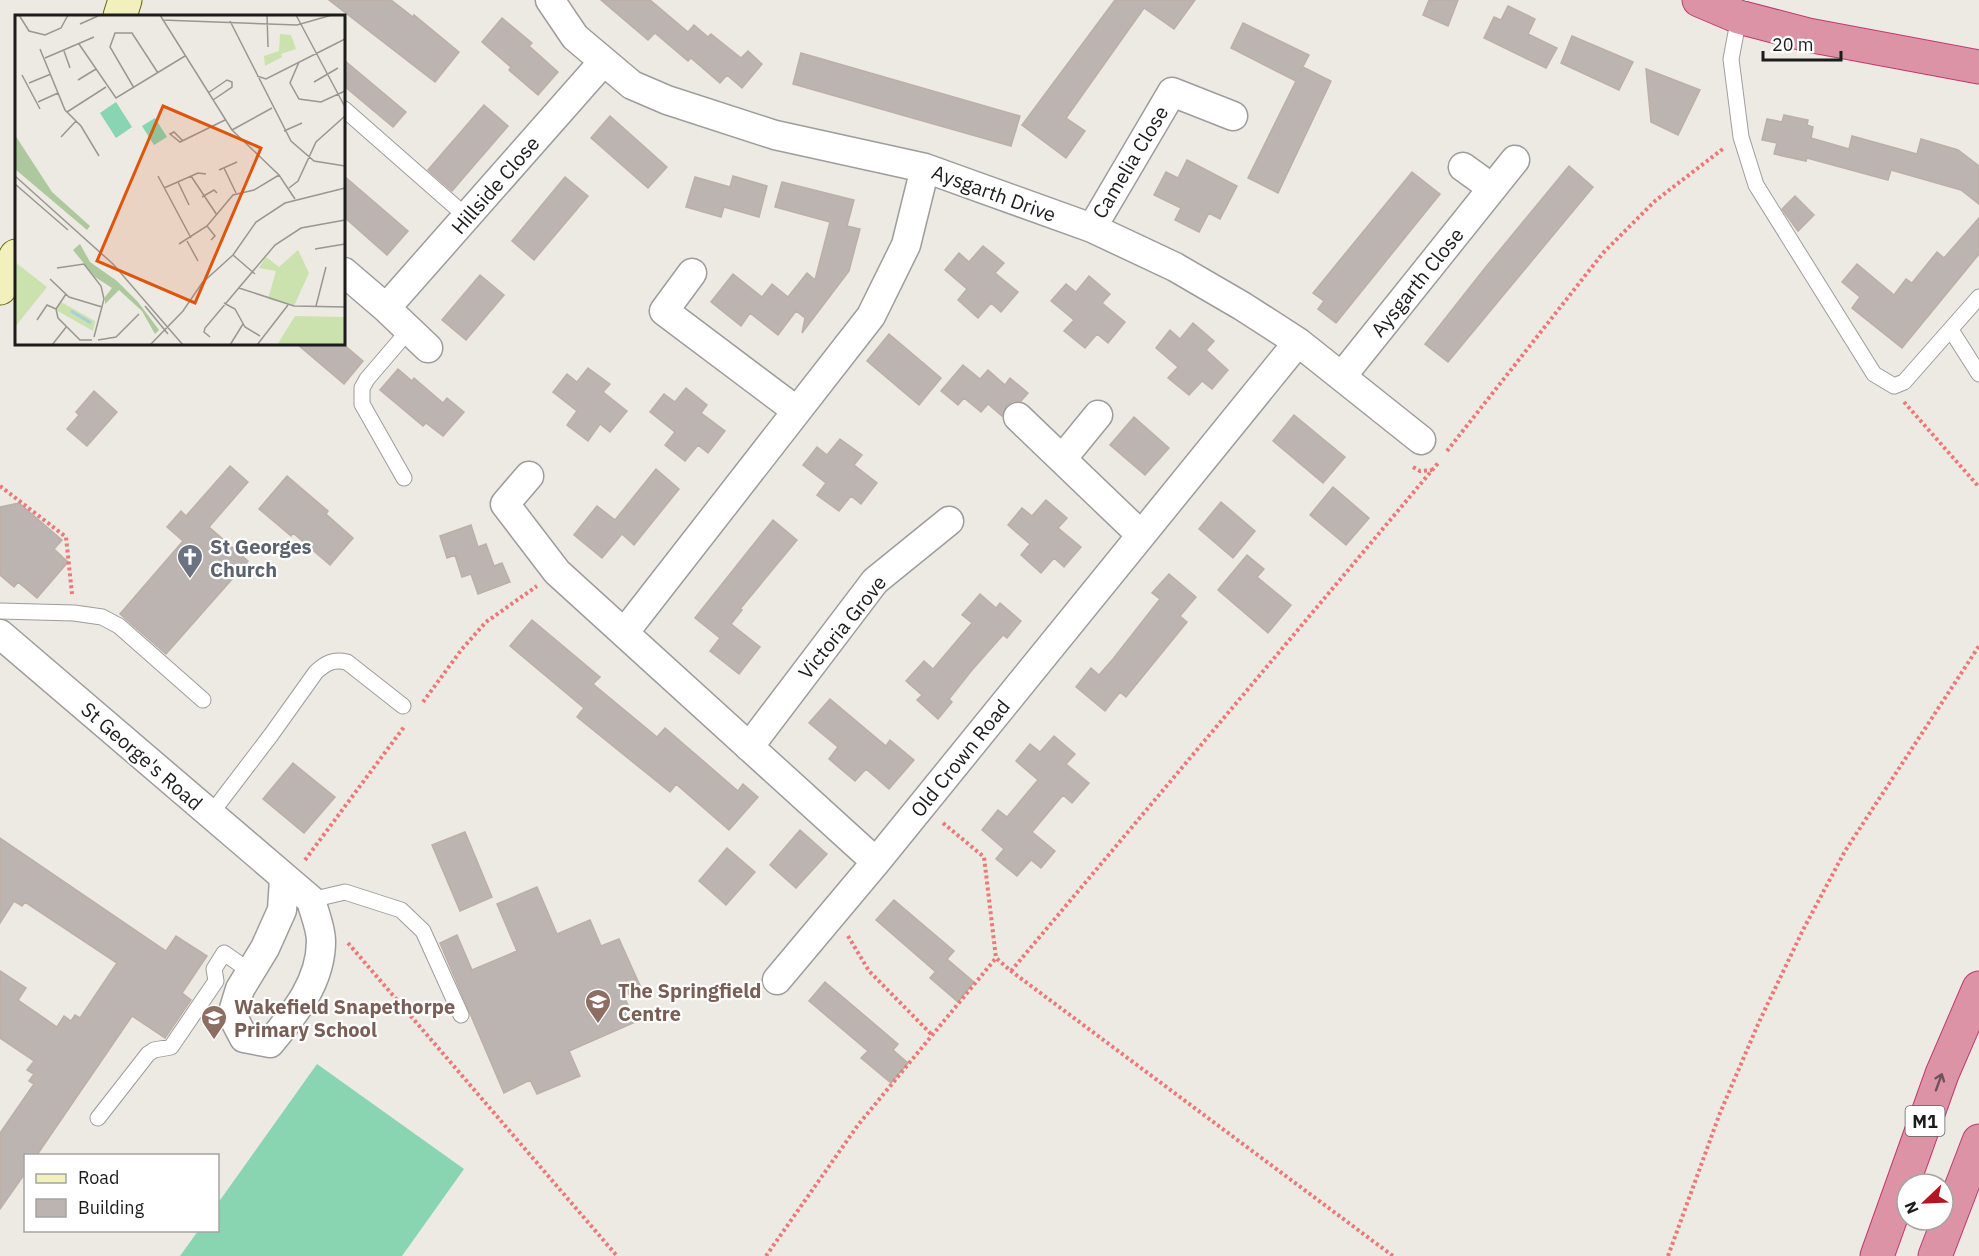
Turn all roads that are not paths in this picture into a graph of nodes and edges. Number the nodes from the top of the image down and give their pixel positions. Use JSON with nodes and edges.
{"nodes":[{"id":1,"x":125,"y":0,"type":"edge"},
{"id":2,"x":550,"y":0,"type":"edge"},
{"id":3,"x":1699,"y":0,"type":"edge"},
{"id":4,"x":120,"y":15,"type":"edge"},
{"id":5,"x":1738,"y":17,"type":"junction"},
{"id":6,"x":603,"y":62,"type":"junction"},
{"id":7,"x":1979,"y":67,"type":"edge"},
{"id":8,"x":345,"y":110,"type":"edge"},
{"id":9,"x":1233,"y":116,"type":"dead end"},
{"id":10,"x":1515,"y":160,"type":"dead end"},
{"id":11,"x":1463,"y":167,"type":"dead end"},
{"id":12,"x":925,"y":168,"type":"junction"},
{"id":13,"x":1492,"y":188,"type":"junction"},
{"id":14,"x":467,"y":217,"type":"junction"},
{"id":15,"x":1092,"y":228,"type":"junction"},
{"id":16,"x":15,"y":258,"type":"edge"},
{"id":17,"x":345,"y":273,"type":"edge"},
{"id":18,"x":692,"y":273,"type":"dead end"},
{"id":19,"x":0,"y":288,"type":"edge"},
{"id":20,"x":1979,"y":297,"type":"edge"},
{"id":21,"x":386,"y":308,"type":"junction"},
{"id":22,"x":1951,"y":330,"type":"junction"},
{"id":23,"x":418,"y":339,"type":"joint"},
{"id":24,"x":1298,"y":342,"type":"junction"},
{"id":25,"x":1979,"y":374,"type":"edge"},
{"id":26,"x":1342,"y":376,"type":"junction"},
{"id":27,"x":797,"y":411,"type":"junction"},
{"id":28,"x":1098,"y":415,"type":"dead end"},
{"id":29,"x":1018,"y":417,"type":"dead end"},
{"id":30,"x":1421,"y":440,"type":"dead end"},
{"id":31,"x":1062,"y":459,"type":"junction"},
{"id":32,"x":529,"y":476,"type":"dead end"},
{"id":33,"x":404,"y":478,"type":"dead end"},
{"id":34,"x":949,"y":521,"type":"dead end"},
{"id":35,"x":1142,"y":535,"type":"junction"},
{"id":36,"x":0,"y":611,"type":"edge"},
{"id":37,"x":624,"y":633,"type":"junction"},
{"id":38,"x":0,"y":634,"type":"edge"},
{"id":39,"x":203,"y":700,"type":"dead end"},
{"id":40,"x":403,"y":706,"type":"dead end"},
{"id":41,"x":749,"y":747,"type":"junction"},
{"id":42,"x":210,"y":815,"type":"junction"},
{"id":43,"x":876,"y":862,"type":"junction"},
{"id":44,"x":284,"y":879,"type":"junction"},
{"id":45,"x":311,"y":900,"type":"junction"},
{"id":46,"x":251,"y":972,"type":"junction"},
{"id":47,"x":777,"y":980,"type":"dead end"},
{"id":48,"x":1979,"y":988,"type":"edge"},
{"id":49,"x":461,"y":1015,"type":"dead end"},
{"id":50,"x":99,"y":1118,"type":"dead end"},
{"id":51,"x":1979,"y":1141,"type":"edge"},
{"id":52,"x":1877,"y":1256,"type":"edge"},
{"id":53,"x":1935,"y":1256,"type":"edge"}],
"edges":[{"from":1,"to":4,"type":"street"},
{"from":2,"to":6,"type":"street","name":"Aysgarth Drive"},
{"from":3,"to":5,"type":"highway"},
{"from":5,"to":7,"type":"highway"},
{"from":5,"to":22,"type":"lane"},
{"from":6,"to":12,"type":"street","name":"Aysgarth Drive"},
{"from":6,"to":14,"type":"street","name":"Hillside Close"},
{"from":8,"to":14,"type":"lane"},
{"from":9,"to":15,"type":"street","name":"Camelia Close"},
{"from":10,"to":13,"type":"street","name":"Aysgarth Close"},
{"from":11,"to":13,"type":"street"},
{"from":12,"to":15,"type":"street","name":"Aysgarth Drive"},
{"from":12,"to":27,"type":"street"},
{"from":13,"to":26,"type":"street","name":"Aysgarth Close"},
{"from":14,"to":21,"type":"street","name":"Hillside Close"},
{"from":15,"to":24,"type":"street","name":"Aysgarth Drive"},
{"from":16,"to":19,"type":"street"},
{"from":17,"to":21,"type":"street"},
{"from":18,"to":27,"type":"street"},
{"from":20,"to":22,"type":"lane"},
{"from":21,"to":23,"type":"street"},
{"from":22,"to":25,"type":"lane"},
{"from":23,"to":33,"type":"lane"},
{"from":24,"to":26,"type":"street","name":"Aysgarth Drive"},
{"from":24,"to":35,"type":"street","name":"Old Crown Road"},
{"from":26,"to":30,"type":"street","name":"Aysgarth Drive"},
{"from":27,"to":37,"type":"street"},
{"from":28,"to":31,"type":"street"},
{"from":29,"to":31,"type":"street"},
{"from":31,"to":35,"type":"street"},
{"from":32,"to":37,"type":"street"},
{"from":34,"to":41,"type":"street","name":"Victoria Grove"},
{"from":35,"to":43,"type":"street","name":"Old Crown Road"},
{"from":36,"to":39,"type":"lane"},
{"from":37,"to":41,"type":"street"},
{"from":38,"to":42,"type":"street","name":"St George's Road"},
{"from":40,"to":42,"type":"lane"},
{"from":41,"to":43,"type":"street"},
{"from":42,"to":44,"type":"street","name":"St George's Road"},
{"from":43,"to":47,"type":"street","name":"Old Crown Road"},
{"from":44,"to":45,"type":"street","name":"St George's Road"},
{"from":44,"to":46,"type":"street"},
{"from":45,"to":46,"type":"street"},
{"from":45,"to":49,"type":"lane"},
{"from":46,"to":50,"type":"lane"},
{"from":52,"to":48,"type":"highway","number":"M1","one_way":true},
{"from":51,"to":53,"type":"highway"}]}
